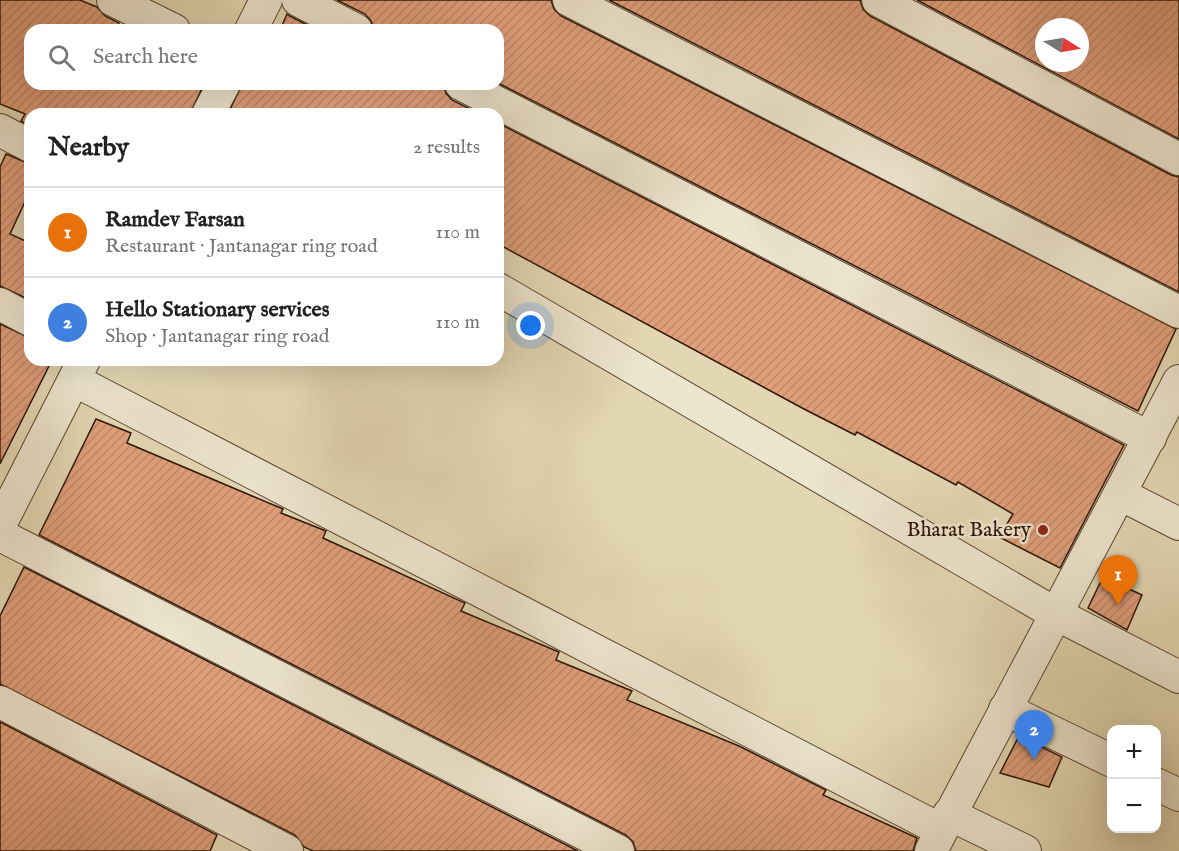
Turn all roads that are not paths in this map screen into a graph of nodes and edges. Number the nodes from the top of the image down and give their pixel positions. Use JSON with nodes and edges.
{"nodes":[{"id":1,"x":113,"y":0,"type":"edge"},
{"id":2,"x":266,"y":0,"type":"edge"},
{"id":3,"x":298,"y":0,"type":"edge"},
{"id":4,"x":569,"y":0,"type":"edge"},
{"id":5,"x":878,"y":0,"type":"edge"},
{"id":6,"x":162,"y":24,"type":"edge"},
{"id":7,"x":254,"y":24,"type":"edge"},
{"id":8,"x":344,"y":24,"type":"edge"},
{"id":9,"x":221,"y":90,"type":"edge"},
{"id":10,"x":473,"y":90,"type":"edge"},
{"id":11,"x":211,"y":108,"type":"edge"},
{"id":12,"x":0,"y":130,"type":"edge"},
{"id":13,"x":24,"y":143,"type":"edge"},
{"id":14,"x":1179,"y":159,"type":"edge"},
{"id":15,"x":504,"y":292,"type":"edge"},
{"id":16,"x":0,"y":304,"type":"edge"},
{"id":17,"x":1179,"y":312,"type":"edge"},
{"id":18,"x":24,"y":317,"type":"edge"},
{"id":19,"x":79,"y":370,"type":"edge"},
{"id":20,"x":1177,"y":389,"type":"edge"},
{"id":21,"x":1149,"y":438,"type":"junction"},
{"id":22,"x":1120,"y":494,"type":"junction"},
{"id":23,"x":4,"y":506,"type":"edge"},
{"id":24,"x":1179,"y":525,"type":"edge"},
{"id":25,"x":0,"y":535,"type":"edge"},
{"id":26,"x":1056,"y":614,"type":"junction"},
{"id":27,"x":1179,"y":677,"type":"edge"},
{"id":28,"x":0,"y":702,"type":"edge"},
{"id":29,"x":1005,"y":709,"type":"junction"},
{"id":30,"x":1107,"y":759,"type":"edge"},
{"id":31,"x":1161,"y":786,"type":"edge"},
{"id":32,"x":1179,"y":795,"type":"edge"},
{"id":33,"x":940,"y":832,"type":"edge"},
{"id":34,"x":288,"y":851,"type":"edge"},
{"id":35,"x":618,"y":851,"type":"edge"},
{"id":36,"x":1025,"y":851,"type":"edge"}],
"edges":[{"from":1,"to":6,"type":"street"},
{"from":2,"to":7,"type":"street"},
{"from":3,"to":8,"type":"street"},
{"from":4,"to":17,"type":"street"},
{"from":5,"to":14,"type":"street"},
{"from":9,"to":11,"type":"street"},
{"from":10,"to":21,"type":"street"},
{"from":12,"to":13,"type":"street"},
{"from":15,"to":26,"type":"street"},
{"from":16,"to":18,"type":"street"},
{"from":19,"to":23,"type":"street"},
{"from":19,"to":33,"type":"street"},
{"from":20,"to":21,"type":"street"},
{"from":21,"to":22,"type":"street"},
{"from":22,"to":24,"type":"street"},
{"from":22,"to":26,"type":"street"},
{"from":25,"to":35,"type":"street"},
{"from":26,"to":27,"type":"street"},
{"from":26,"to":29,"type":"street"},
{"from":28,"to":34,"type":"street"},
{"from":29,"to":30,"type":"street"},
{"from":29,"to":33,"type":"street"},
{"from":31,"to":32,"type":"street"},
{"from":33,"to":36,"type":"street"}]}
